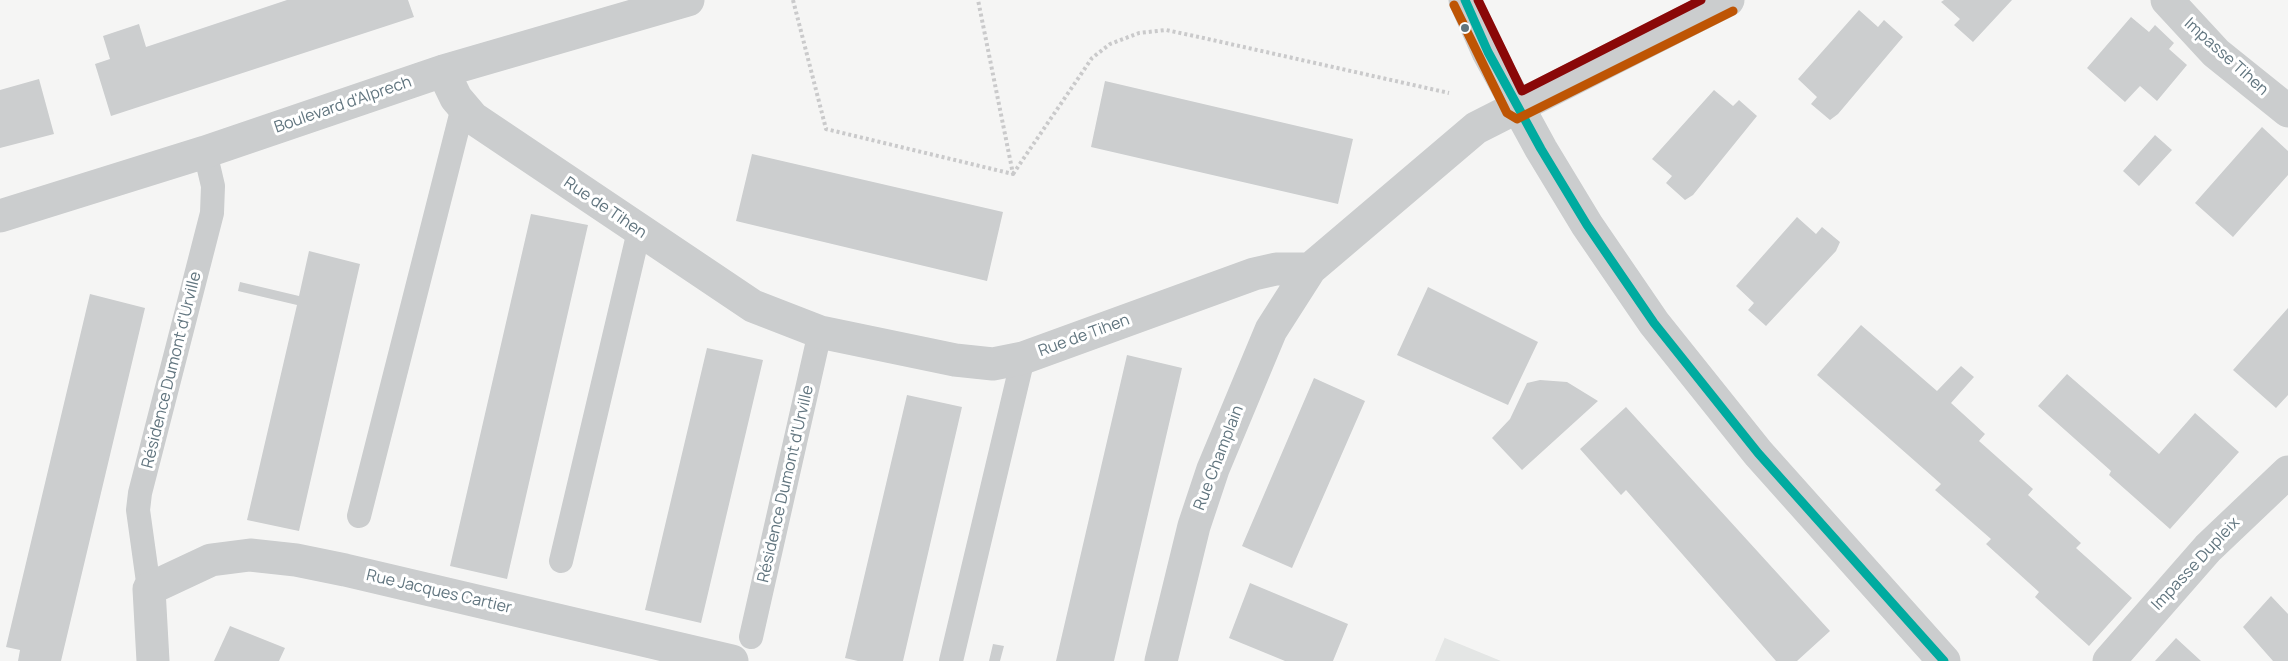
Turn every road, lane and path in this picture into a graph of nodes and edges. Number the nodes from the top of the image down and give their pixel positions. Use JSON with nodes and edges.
{"nodes":[{"id":1,"x":688,"y":0,"type":"edge"},
{"id":2,"x":793,"y":0,"type":"edge"},
{"id":3,"x":978,"y":0,"type":"edge"},
{"id":4,"x":1465,"y":0,"type":"edge"},
{"id":5,"x":1728,"y":0,"type":"edge"},
{"id":6,"x":2167,"y":0,"type":"edge"},
{"id":7,"x":443,"y":71,"type":"junction"},
{"id":8,"x":1451,"y":93,"type":"dead end"},
{"id":9,"x":463,"y":107,"type":"junction"},
{"id":10,"x":1517,"y":107,"type":"junction"},
{"id":11,"x":2288,"y":111,"type":"edge"},
{"id":12,"x":205,"y":152,"type":"junction"},
{"id":13,"x":1013,"y":174,"type":"junction"},
{"id":14,"x":0,"y":216,"type":"edge"},
{"id":15,"x":639,"y":231,"type":"junction"},
{"id":16,"x":1310,"y":269,"type":"junction"},
{"id":17,"x":820,"y":332,"type":"junction"},
{"id":18,"x":1023,"y":358,"type":"junction"},
{"id":19,"x":2288,"y":472,"type":"edge"},
{"id":20,"x":359,"y":516,"type":"dead end"},
{"id":21,"x":561,"y":561,"type":"dead end"},
{"id":22,"x":149,"y":589,"type":"junction"},
{"id":23,"x":742,"y":649,"type":"edge"},
{"id":24,"x":153,"y":661,"type":"edge"},
{"id":25,"x":951,"y":661,"type":"edge"},
{"id":26,"x":1161,"y":661,"type":"edge"},
{"id":27,"x":1944,"y":661,"type":"edge"},
{"id":28,"x":2109,"y":661,"type":"edge"}],
"edges":[{"from":1,"to":7,"type":"street","name":"Boulevard d'Alprech"},
{"from":2,"to":13,"type":"path"},
{"from":3,"to":13,"type":"path"},
{"from":4,"to":10,"type":"street"},
{"from":5,"to":10,"type":"street"},
{"from":6,"to":11,"type":"street","name":"Impasse Tihen"},
{"from":7,"to":9,"type":"street","name":"Rue de Tihen"},
{"from":7,"to":12,"type":"street","name":"Boulevard d'Alprech"},
{"from":8,"to":13,"type":"path"},
{"from":9,"to":15,"type":"street","name":"Rue de Tihen"},
{"from":9,"to":20,"type":"lane"},
{"from":10,"to":16,"type":"street"},
{"from":10,"to":27,"type":"street"},
{"from":12,"to":14,"type":"street","name":"Boulevard d'Alprech"},
{"from":12,"to":22,"type":"lane","name":"Résidence Dumont d'Urville"},
{"from":15,"to":17,"type":"street","name":"Rue de Tihen"},
{"from":15,"to":21,"type":"lane"},
{"from":16,"to":18,"type":"street","name":"Rue de Tihen"},
{"from":16,"to":26,"type":"street","name":"Rue Champlain"},
{"from":17,"to":18,"type":"street","name":"Rue de Tihen"},
{"from":17,"to":23,"type":"lane","name":"Résidence Dumont d'Urville"},
{"from":18,"to":25,"type":"lane"},
{"from":19,"to":28,"type":"street","name":"Impasse Dupleix"},
{"from":22,"to":23,"type":"street","name":"Rue Jacques Cartier"},
{"from":22,"to":24,"type":"street"}]}
